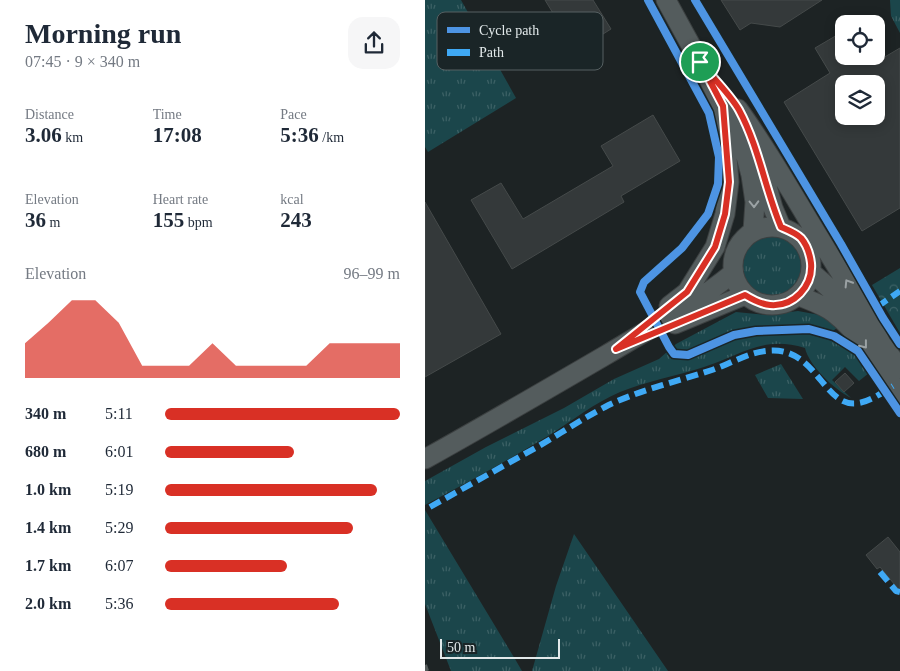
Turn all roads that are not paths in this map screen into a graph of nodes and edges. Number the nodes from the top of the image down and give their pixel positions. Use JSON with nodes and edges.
{"nodes":[{"id":1,"x":666,"y":0,"type":"edge"},
{"id":2,"x":731,"y":107,"type":"junction"},
{"id":3,"x":781,"y":227,"type":"junction"},
{"id":4,"x":753,"y":231,"type":"junction"},
{"id":5,"x":733,"y":273,"type":"junction"},
{"id":6,"x":812,"y":273,"type":"junction"},
{"id":7,"x":745,"y":295,"type":"junction"},
{"id":8,"x":799,"y":296,"type":"junction"},
{"id":9,"x":880,"y":341,"type":"junction"},
{"id":10,"x":616,"y":349,"type":"junction"},
{"id":11,"x":900,"y":369,"type":"edge"},
{"id":12,"x":900,"y":396,"type":"edge"},
{"id":13,"x":425,"y":459,"type":"edge"}],
"edges":[{"from":1,"to":2,"type":"main road"},
{"from":2,"to":3,"type":"main road"},
{"from":2,"to":4,"type":"main road","one_way":true},
{"from":9,"to":2,"type":"main road","one_way":true},
{"from":2,"to":10,"type":"main road"},
{"from":3,"to":4,"type":"main road"},
{"from":3,"to":6,"type":"main road"},
{"from":4,"to":5,"type":"main road"},
{"from":5,"to":7,"type":"main road"},
{"from":5,"to":10,"type":"main road"},
{"from":6,"to":8,"type":"main road"},
{"from":6,"to":9,"type":"main road"},
{"from":7,"to":8,"type":"main road"},
{"from":7,"to":10,"type":"main road"},
{"from":8,"to":12,"type":"main road","one_way":true},
{"from":9,"to":11,"type":"main road"},
{"from":10,"to":13,"type":"main road"}]}
